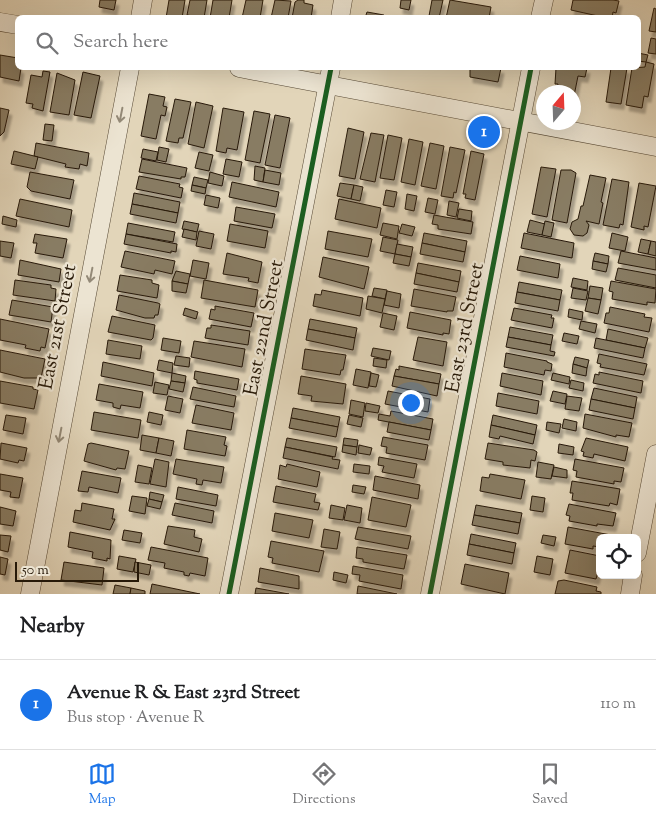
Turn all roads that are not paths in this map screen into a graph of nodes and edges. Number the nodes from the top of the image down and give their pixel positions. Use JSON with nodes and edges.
{"nodes":[{"id":1,"x":143,"y":0,"type":"edge"},
{"id":2,"x":344,"y":0,"type":"edge"},
{"id":3,"x":544,"y":0,"type":"edge"},
{"id":4,"x":140,"y":15,"type":"edge"},
{"id":5,"x":341,"y":15,"type":"edge"},
{"id":6,"x":541,"y":15,"type":"edge"},
{"id":7,"x":0,"y":22,"type":"edge"},
{"id":8,"x":15,"y":24,"type":"edge"},
{"id":9,"x":130,"y":70,"type":"edge"},
{"id":10,"x":262,"y":70,"type":"edge"},
{"id":11,"x":531,"y":70,"type":"edge"},
{"id":12,"x":329,"y":76,"type":"edge"},
{"id":13,"x":520,"y":121,"type":"junction"},
{"id":14,"x":656,"y":147,"type":"edge"},
{"id":15,"x":656,"y":454,"type":"edge"},
{"id":16,"x":641,"y":534,"type":"edge"},
{"id":17,"x":632,"y":579,"type":"edge"},
{"id":18,"x":30,"y":594,"type":"edge"},
{"id":19,"x":229,"y":594,"type":"edge"},
{"id":20,"x":430,"y":594,"type":"edge"},
{"id":21,"x":630,"y":594,"type":"edge"}],
"edges":[{"from":1,"to":4,"type":"street"},
{"from":2,"to":5,"type":"street"},
{"from":3,"to":6,"type":"street"},
{"from":7,"to":8,"type":"street"},
{"from":9,"to":18,"type":"street","name":"East 21st Street","one_way":true},
{"from":10,"to":12,"type":"street"},
{"from":11,"to":13,"type":"street","name":"East 23rd Street"},
{"from":12,"to":13,"type":"street"},
{"from":12,"to":19,"type":"street","name":"East 22nd Street"},
{"from":13,"to":14,"type":"street"},
{"from":13,"to":20,"type":"street","name":"East 23rd Street"},
{"from":15,"to":16,"type":"street"},
{"from":17,"to":21,"type":"street"}]}
